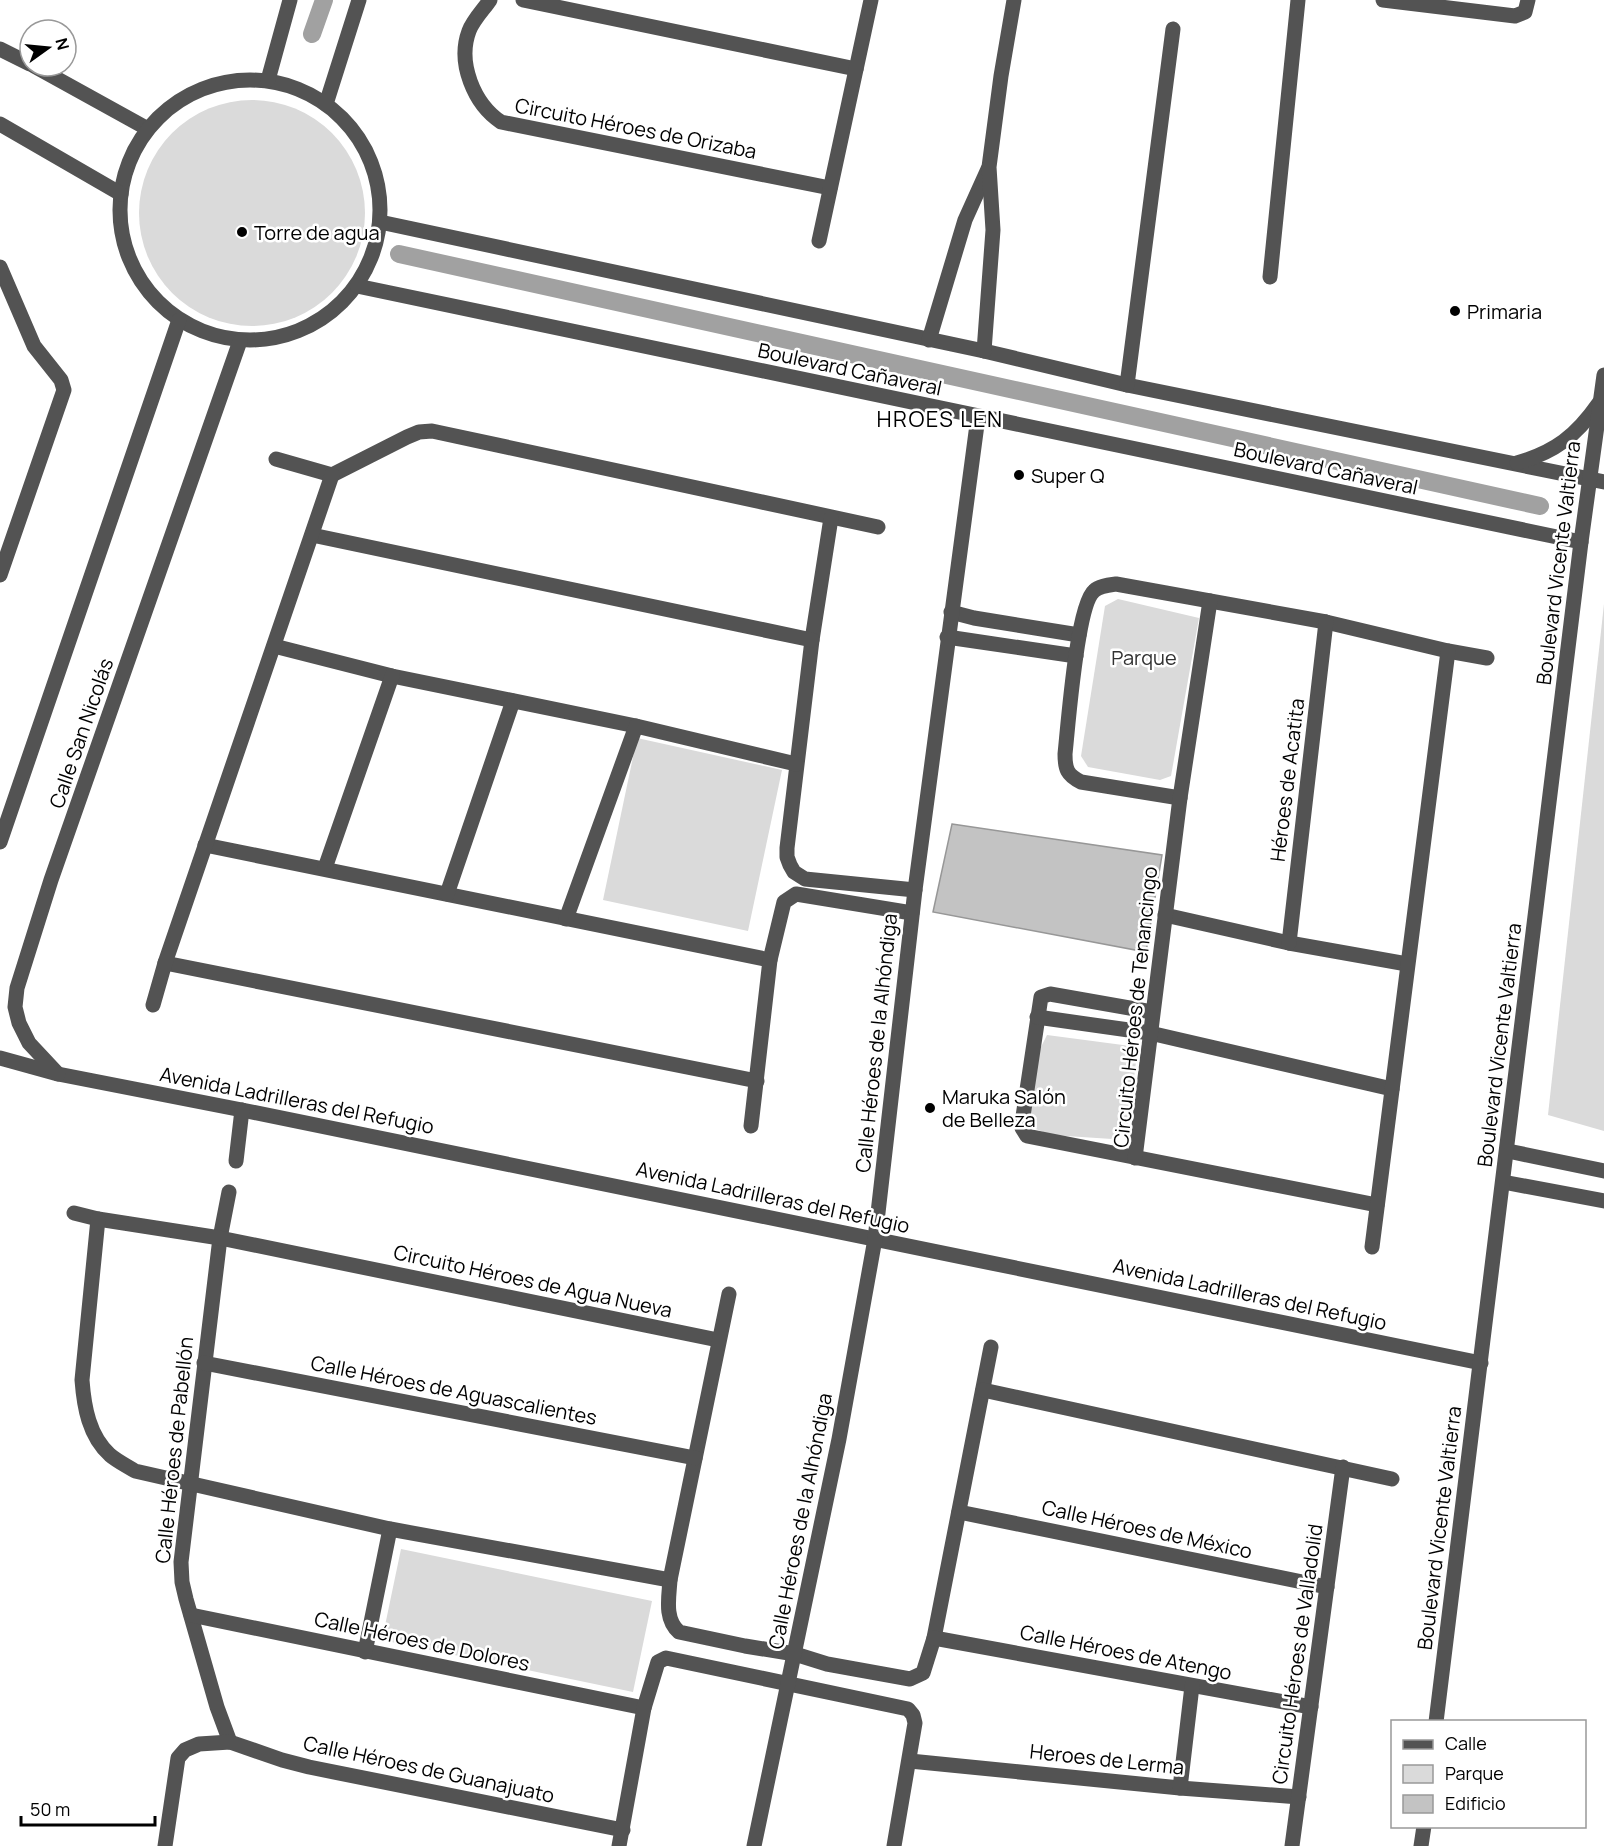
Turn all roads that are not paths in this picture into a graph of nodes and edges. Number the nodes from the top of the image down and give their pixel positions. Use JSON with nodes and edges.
{"nodes":[{"id":1,"x":290,"y":0,"type":"edge"},
{"id":2,"x":359,"y":0,"type":"edge"},
{"id":3,"x":490,"y":0,"type":"edge"},
{"id":4,"x":523,"y":0,"type":"edge"},
{"id":5,"x":871,"y":0,"type":"edge"},
{"id":6,"x":1014,"y":0,"type":"edge"},
{"id":7,"x":1298,"y":0,"type":"edge"},
{"id":8,"x":1383,"y":0,"type":"edge"},
{"id":9,"x":1528,"y":0,"type":"edge"},
{"id":10,"x":1173,"y":29,"type":"dead end"},
{"id":11,"x":0,"y":49,"type":"edge"},
{"id":12,"x":18,"y":58,"type":"edge"},
{"id":13,"x":856,"y":69,"type":"junction"},
{"id":14,"x":56,"y":78,"type":"edge"},
{"id":15,"x":268,"y":80,"type":"junction"},
{"id":16,"x":326,"y":104,"type":"junction"},
{"id":17,"x":0,"y":124,"type":"edge"},
{"id":18,"x":148,"y":129,"type":"junction"},
{"id":19,"x":989,"y":167,"type":"junction"},
{"id":20,"x":830,"y":188,"type":"junction"},
{"id":21,"x":121,"y":194,"type":"junction"},
{"id":22,"x":380,"y":222,"type":"junction"},
{"id":23,"x":819,"y":241,"type":"dead end"},
{"id":24,"x":0,"y":267,"type":"edge"},
{"id":25,"x":1270,"y":277,"type":"dead end"},
{"id":26,"x":357,"y":286,"type":"junction"},
{"id":27,"x":179,"y":320,"type":"junction"},
{"id":28,"x":929,"y":340,"type":"junction"},
{"id":29,"x":240,"y":341,"type":"junction"},
{"id":30,"x":984,"y":351,"type":"junction"},
{"id":31,"x":1604,"y":375,"type":"edge"},
{"id":32,"x":1127,"y":386,"type":"junction"},
{"id":33,"x":1600,"y":400,"type":"junction"},
{"id":34,"x":978,"y":417,"type":"junction"},
{"id":35,"x":276,"y":459,"type":"dead end"},
{"id":36,"x":1512,"y":464,"type":"junction"},
{"id":37,"x":333,"y":475,"type":"junction"},
{"id":38,"x":1597,"y":480,"type":"edge"},
{"id":39,"x":831,"y":518,"type":"junction"},
{"id":40,"x":878,"y":527,"type":"dead end"},
{"id":41,"x":312,"y":536,"type":"junction"},
{"id":42,"x":1581,"y":542,"type":"junction"},
{"id":43,"x":0,"y":575,"type":"edge"},
{"id":44,"x":1210,"y":601,"type":"junction"},
{"id":45,"x":951,"y":612,"type":"junction"},
{"id":46,"x":1326,"y":622,"type":"junction"},
{"id":47,"x":1079,"y":635,"type":"junction"},
{"id":48,"x":947,"y":637,"type":"junction"},
{"id":49,"x":812,"y":640,"type":"junction"},
{"id":50,"x":274,"y":646,"type":"junction"},
{"id":51,"x":1448,"y":651,"type":"junction"},
{"id":52,"x":1076,"y":656,"type":"junction"},
{"id":53,"x":1487,"y":658,"type":"dead end"},
{"id":54,"x":392,"y":676,"type":"junction"},
{"id":55,"x":513,"y":701,"type":"junction"},
{"id":56,"x":636,"y":726,"type":"junction"},
{"id":57,"x":796,"y":764,"type":"junction"},
{"id":58,"x":1180,"y":798,"type":"junction"},
{"id":59,"x":0,"y":842,"type":"edge"},
{"id":60,"x":205,"y":845,"type":"junction"},
{"id":61,"x":325,"y":868,"type":"junction"},
{"id":62,"x":915,"y":890,"type":"junction"},
{"id":63,"x":447,"y":894,"type":"junction"},
{"id":64,"x":912,"y":913,"type":"junction"},
{"id":65,"x":1165,"y":915,"type":"junction"},
{"id":66,"x":566,"y":919,"type":"junction"},
{"id":67,"x":1289,"y":943,"type":"junction"},
{"id":68,"x":771,"y":960,"type":"junction"},
{"id":69,"x":165,"y":963,"type":"junction"},
{"id":70,"x":1407,"y":964,"type":"junction"},
{"id":71,"x":153,"y":1005,"type":"dead end"},
{"id":72,"x":15,"y":1007,"type":"junction"},
{"id":73,"x":1152,"y":1012,"type":"junction"},
{"id":74,"x":0,"y":1013,"type":"edge"},
{"id":75,"x":1037,"y":1017,"type":"junction"},
{"id":76,"x":1150,"y":1033,"type":"junction"},
{"id":77,"x":0,"y":1058,"type":"edge"},
{"id":78,"x":57,"y":1074,"type":"junction"},
{"id":79,"x":757,"y":1081,"type":"junction"},
{"id":80,"x":1392,"y":1089,"type":"junction"},
{"id":81,"x":242,"y":1110,"type":"junction"},
{"id":82,"x":751,"y":1126,"type":"dead end"},
{"id":83,"x":1508,"y":1151,"type":"junction"},
{"id":84,"x":1135,"y":1158,"type":"junction"},
{"id":85,"x":236,"y":1161,"type":"dead end"},
{"id":86,"x":1604,"y":1171,"type":"edge"},
{"id":87,"x":1503,"y":1182,"type":"junction"},
{"id":88,"x":229,"y":1192,"type":"dead end"},
{"id":89,"x":1604,"y":1201,"type":"edge"},
{"id":90,"x":1377,"y":1205,"type":"junction"},
{"id":91,"x":74,"y":1213,"type":"dead end"},
{"id":92,"x":98,"y":1219,"type":"junction"},
{"id":93,"x":219,"y":1238,"type":"junction"},
{"id":94,"x":875,"y":1239,"type":"junction"},
{"id":95,"x":1372,"y":1247,"type":"dead end"},
{"id":96,"x":729,"y":1294,"type":"dead end"},
{"id":97,"x":718,"y":1340,"type":"junction"},
{"id":98,"x":991,"y":1347,"type":"dead end"},
{"id":99,"x":204,"y":1363,"type":"junction"},
{"id":100,"x":1480,"y":1363,"type":"junction"},
{"id":101,"x":983,"y":1390,"type":"junction"},
{"id":102,"x":695,"y":1458,"type":"junction"},
{"id":103,"x":1343,"y":1467,"type":"junction"},
{"id":104,"x":1392,"y":1479,"type":"dead end"},
{"id":105,"x":189,"y":1484,"type":"junction"},
{"id":106,"x":958,"y":1512,"type":"junction"},
{"id":107,"x":390,"y":1529,"type":"junction"},
{"id":108,"x":670,"y":1580,"type":"junction"},
{"id":109,"x":1327,"y":1587,"type":"junction"},
{"id":110,"x":191,"y":1615,"type":"junction"},
{"id":111,"x":934,"y":1638,"type":"junction"},
{"id":112,"x":365,"y":1652,"type":"junction"},
{"id":113,"x":795,"y":1654,"type":"junction"},
{"id":114,"x":788,"y":1684,"type":"junction"},
{"id":115,"x":1192,"y":1686,"type":"junction"},
{"id":116,"x":1311,"y":1707,"type":"junction"},
{"id":117,"x":644,"y":1708,"type":"junction"},
{"id":118,"x":1437,"y":1720,"type":"edge"},
{"id":119,"x":230,"y":1742,"type":"junction"},
{"id":120,"x":910,"y":1761,"type":"junction"},
{"id":121,"x":1180,"y":1788,"type":"junction"},
{"id":122,"x":1299,"y":1797,"type":"junction"},
{"id":123,"x":1424,"y":1828,"type":"edge"},
{"id":124,"x":623,"y":1830,"type":"junction"},
{"id":125,"x":165,"y":1846,"type":"edge"},
{"id":126,"x":620,"y":1846,"type":"edge"},
{"id":127,"x":754,"y":1846,"type":"edge"},
{"id":128,"x":894,"y":1846,"type":"edge"},
{"id":129,"x":1292,"y":1846,"type":"edge"},
{"id":130,"x":1421,"y":1846,"type":"edge"}],
"edges":[{"from":1,"to":15,"type":"street"},
{"from":2,"to":16,"type":"street"},
{"from":3,"to":20,"type":"street","name":"Circuito Héroes de Orizaba"},
{"from":4,"to":13,"type":"street"},
{"from":5,"to":13,"type":"street"},
{"from":6,"to":19,"type":"street"},
{"from":7,"to":25,"type":"street"},
{"from":8,"to":9,"type":"street"},
{"from":10,"to":32,"type":"street"},
{"from":11,"to":12,"type":"street"},
{"from":13,"to":20,"type":"street"},
{"from":14,"to":18,"type":"street"},
{"from":15,"to":16,"type":"street"},
{"from":15,"to":18,"type":"street"},
{"from":16,"to":22,"type":"street"},
{"from":17,"to":21,"type":"street"},
{"from":18,"to":21,"type":"street"},
{"from":19,"to":28,"type":"street"},
{"from":19,"to":30,"type":"street"},
{"from":20,"to":23,"type":"street"},
{"from":21,"to":27,"type":"street"},
{"from":22,"to":26,"type":"street"},
{"from":22,"to":28,"type":"street","name":"Boulevard Cañaveral"},
{"from":24,"to":43,"type":"street"},
{"from":26,"to":29,"type":"street"},
{"from":26,"to":34,"type":"street","name":"Boulevard Cañaveral"},
{"from":27,"to":29,"type":"street"},
{"from":27,"to":59,"type":"street","name":"Calle San Nicolás"},
{"from":28,"to":30,"type":"street","name":"Boulevard Cañaveral"},
{"from":29,"to":72,"type":"street","name":"Calle San Nicolás"},
{"from":30,"to":32,"type":"street","name":"Boulevard Cañaveral"},
{"from":31,"to":33,"type":"street","name":"Boulevard Vicente Valtierra"},
{"from":32,"to":36,"type":"street","name":"Boulevard Cañaveral"},
{"from":33,"to":36,"type":"street"},
{"from":33,"to":38,"type":"street","name":"Boulevard Vicente Valtierra"},
{"from":34,"to":42,"type":"street","name":"Boulevard Cañaveral"},
{"from":34,"to":45,"type":"street","name":"Calle Héroes de la Alhóndiga"},
{"from":35,"to":37,"type":"street"},
{"from":36,"to":38,"type":"street","name":"Boulevard Cañaveral"},
{"from":37,"to":39,"type":"street"},
{"from":37,"to":41,"type":"street"},
{"from":38,"to":42,"type":"street","name":"Boulevard Vicente Valtierra"},
{"from":39,"to":40,"type":"street"},
{"from":39,"to":49,"type":"street"},
{"from":41,"to":49,"type":"street"},
{"from":41,"to":50,"type":"street"},
{"from":42,"to":83,"type":"street","name":"Boulevard Vicente Valtierra"},
{"from":44,"to":46,"type":"street"},
{"from":44,"to":47,"type":"street"},
{"from":44,"to":58,"type":"street","name":"Circuito Héroes de Tenancingo"},
{"from":45,"to":47,"type":"street"},
{"from":45,"to":48,"type":"street","name":"Calle Héroes de la Alhóndiga"},
{"from":46,"to":51,"type":"street"},
{"from":46,"to":67,"type":"street","name":"Héroes de Acatita"},
{"from":47,"to":52,"type":"street"},
{"from":48,"to":52,"type":"street"},
{"from":48,"to":62,"type":"street","name":"Calle Héroes de la Alhóndiga"},
{"from":49,"to":57,"type":"street"},
{"from":50,"to":54,"type":"street"},
{"from":50,"to":60,"type":"street"},
{"from":51,"to":53,"type":"street"},
{"from":51,"to":70,"type":"street"},
{"from":52,"to":58,"type":"street"},
{"from":54,"to":55,"type":"street"},
{"from":54,"to":61,"type":"street"},
{"from":55,"to":56,"type":"street"},
{"from":55,"to":63,"type":"street"},
{"from":56,"to":57,"type":"street"},
{"from":56,"to":66,"type":"street"},
{"from":57,"to":62,"type":"street"},
{"from":58,"to":65,"type":"street","name":"Circuito Héroes de Tenancingo"},
{"from":60,"to":61,"type":"street"},
{"from":60,"to":69,"type":"street"},
{"from":61,"to":63,"type":"street"},
{"from":62,"to":64,"type":"street","name":"Calle Héroes de la Alhóndiga"},
{"from":63,"to":66,"type":"street"},
{"from":64,"to":68,"type":"street"},
{"from":64,"to":94,"type":"street","name":"Calle Héroes de la Alhóndiga"},
{"from":65,"to":67,"type":"street"},
{"from":65,"to":73,"type":"street","name":"Circuito Héroes de Tenancingo"},
{"from":66,"to":68,"type":"street"},
{"from":67,"to":70,"type":"street"},
{"from":68,"to":79,"type":"street"},
{"from":69,"to":71,"type":"street"},
{"from":69,"to":79,"type":"street"},
{"from":70,"to":80,"type":"street"},
{"from":72,"to":74,"type":"street"},
{"from":72,"to":78,"type":"street","name":"Calle San Nicolás"},
{"from":73,"to":75,"type":"street"},
{"from":73,"to":76,"type":"street","name":"Circuito Héroes de Tenancingo"},
{"from":75,"to":76,"type":"street"},
{"from":75,"to":84,"type":"street"},
{"from":76,"to":80,"type":"street"},
{"from":76,"to":84,"type":"street","name":"Circuito Héroes de Tenancingo"},
{"from":77,"to":78,"type":"street"},
{"from":78,"to":81,"type":"street","name":"Avenida Ladrilleras del Refugio"},
{"from":79,"to":82,"type":"street"},
{"from":80,"to":90,"type":"street"},
{"from":81,"to":85,"type":"street"},
{"from":81,"to":94,"type":"street","name":"Avenida Ladrilleras del Refugio"},
{"from":83,"to":86,"type":"street"},
{"from":83,"to":87,"type":"street","name":"Boulevard Vicente Valtierra"},
{"from":84,"to":90,"type":"street","name":"Circuito Héroes de Tenancingo"},
{"from":87,"to":89,"type":"street"},
{"from":87,"to":100,"type":"street","name":"Boulevard Vicente Valtierra"},
{"from":88,"to":93,"type":"street","name":"Calle Héroes de Pabellón"},
{"from":90,"to":95,"type":"street"},
{"from":91,"to":92,"type":"street","name":"Circuito Héroes de Agua Nueva"},
{"from":92,"to":93,"type":"street","name":"Circuito Héroes de Agua Nueva"},
{"from":92,"to":105,"type":"street"},
{"from":93,"to":97,"type":"street","name":"Circuito Héroes de Agua Nueva"},
{"from":93,"to":99,"type":"street","name":"Calle Héroes de Pabellón"},
{"from":94,"to":100,"type":"street","name":"Avenida Ladrilleras del Refugio"},
{"from":94,"to":113,"type":"street","name":"Calle Héroes de la Alhóndiga"},
{"from":96,"to":97,"type":"street"},
{"from":97,"to":102,"type":"street"},
{"from":98,"to":101,"type":"street"},
{"from":99,"to":102,"type":"street","name":"Calle Héroes de Aguascalientes"},
{"from":99,"to":105,"type":"street","name":"Calle Héroes de Pabellón"},
{"from":100,"to":118,"type":"street","name":"Boulevard Vicente Valtierra"},
{"from":101,"to":103,"type":"street"},
{"from":101,"to":106,"type":"street"},
{"from":102,"to":108,"type":"street"},
{"from":103,"to":104,"type":"street"},
{"from":103,"to":109,"type":"street","name":"Circuito Héroes de Valladolid"},
{"from":105,"to":107,"type":"street"},
{"from":105,"to":110,"type":"street","name":"Calle Héroes de Pabellón"},
{"from":106,"to":109,"type":"street","name":"Calle Héroes de México"},
{"from":106,"to":111,"type":"street"},
{"from":107,"to":108,"type":"street"},
{"from":107,"to":112,"type":"street"},
{"from":108,"to":113,"type":"street"},
{"from":109,"to":116,"type":"street","name":"Circuito Héroes de Valladolid"},
{"from":110,"to":112,"type":"street","name":"Calle Héroes de Dolores"},
{"from":110,"to":119,"type":"street","name":"Calle Héroes de Pabellón"},
{"from":111,"to":113,"type":"street"},
{"from":111,"to":115,"type":"street","name":"Calle Héroes de Atengo"},
{"from":112,"to":117,"type":"street","name":"Calle Héroes de Dolores"},
{"from":113,"to":114,"type":"street","name":"Calle Héroes de la Alhóndiga"},
{"from":114,"to":117,"type":"street"},
{"from":114,"to":120,"type":"street"},
{"from":114,"to":127,"type":"street","name":"Calle Héroes de la Alhóndiga"},
{"from":115,"to":116,"type":"street","name":"Calle Héroes de Atengo"},
{"from":115,"to":121,"type":"street"},
{"from":116,"to":122,"type":"street","name":"Circuito Héroes de Valladolid"},
{"from":117,"to":124,"type":"street"},
{"from":119,"to":124,"type":"street","name":"Calle Héroes de Guanajuato"},
{"from":119,"to":125,"type":"street"},
{"from":120,"to":121,"type":"street","name":"Heroes de Lerma"},
{"from":120,"to":128,"type":"street"},
{"from":121,"to":122,"type":"street","name":"Heroes de Lerma"},
{"from":122,"to":129,"type":"street","name":"Circuito Héroes de Valladolid"},
{"from":123,"to":130,"type":"street"},
{"from":124,"to":126,"type":"street"}]}
